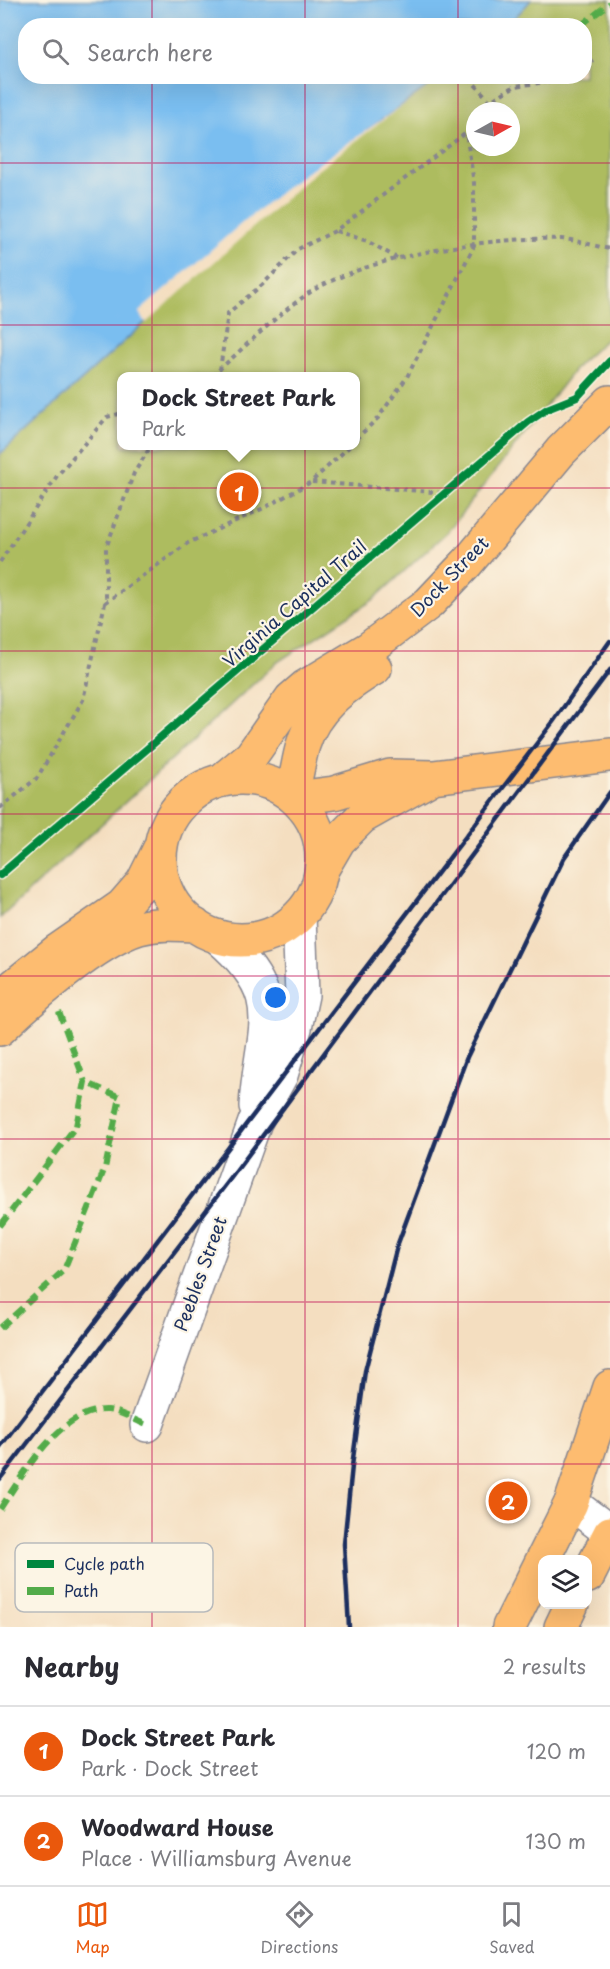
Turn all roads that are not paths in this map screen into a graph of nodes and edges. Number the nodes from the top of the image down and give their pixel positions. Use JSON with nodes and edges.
{"nodes":[{"id":1,"x":610,"y":402,"type":"edge"},
{"id":2,"x":610,"y":407,"type":"edge"},
{"id":3,"x":610,"y":755,"type":"edge"},
{"id":4,"x":433,"y":777,"type":"junction"},
{"id":5,"x":222,"y":780,"type":"junction"},
{"id":6,"x":293,"y":797,"type":"junction"},
{"id":7,"x":161,"y":846,"type":"junction"},
{"id":8,"x":322,"y":868,"type":"junction"},
{"id":9,"x":299,"y":916,"type":"junction"},
{"id":10,"x":207,"y":931,"type":"junction"},
{"id":11,"x":0,"y":997,"type":"edge"},
{"id":12,"x":0,"y":1029,"type":"edge"},
{"id":13,"x":255,"y":1122,"type":"junction"},
{"id":14,"x":610,"y":1387,"type":"edge"},
{"id":15,"x":147,"y":1425,"type":"dead end"},
{"id":16,"x":571,"y":1503,"type":"junction"},
{"id":17,"x":610,"y":1532,"type":"edge"},
{"id":18,"x":592,"y":1568,"type":"edge"},
{"id":19,"x":570,"y":1609,"type":"edge"},
{"id":20,"x":509,"y":1627,"type":"edge"},
{"id":21,"x":561,"y":1627,"type":"edge"}],
"edges":[{"from":1,"to":5,"type":"main road","name":"Dock Street"},
{"from":2,"to":6,"type":"main road","name":"Dock Street"},
{"from":3,"to":4,"type":"main road"},
{"from":4,"to":6,"type":"main road"},
{"from":4,"to":8,"type":"main road"},
{"from":5,"to":6,"type":"main road"},
{"from":5,"to":7,"type":"main road"},
{"from":6,"to":8,"type":"main road"},
{"from":7,"to":10,"type":"main road"},
{"from":7,"to":11,"type":"main road"},
{"from":8,"to":9,"type":"main road"},
{"from":9,"to":10,"type":"main road"},
{"from":9,"to":13,"type":"street","name":"Peebles Street"},
{"from":10,"to":12,"type":"main road"},
{"from":10,"to":13,"type":"street","name":"Peebles Street"},
{"from":13,"to":15,"type":"street","name":"Peebles Street"},
{"from":14,"to":16,"type":"main road"},
{"from":16,"to":17,"type":"street"},
{"from":16,"to":20,"type":"main road"},
{"from":17,"to":18,"type":"main road"},
{"from":19,"to":21,"type":"main road"}]}
